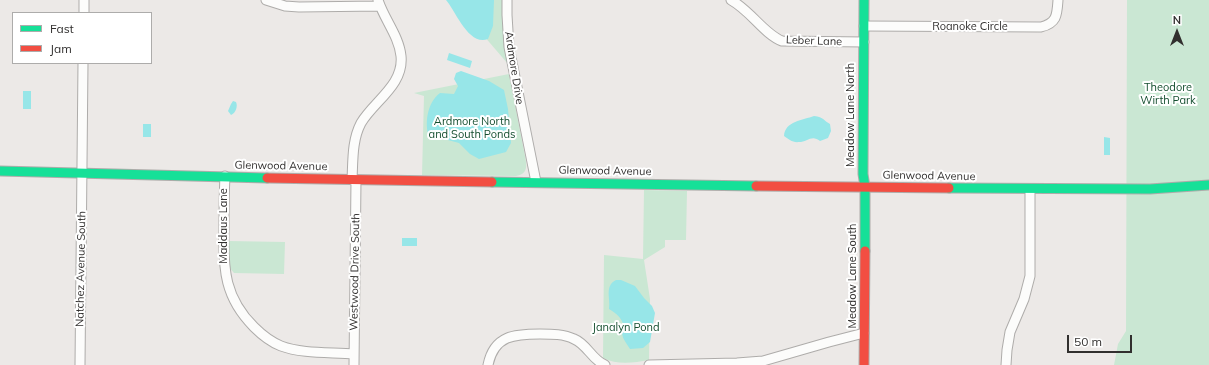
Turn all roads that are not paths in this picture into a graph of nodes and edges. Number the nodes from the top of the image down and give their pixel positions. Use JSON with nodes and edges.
{"nodes":[{"id":1,"x":84,"y":0,"type":"edge"},
{"id":2,"x":266,"y":0,"type":"edge"},
{"id":3,"x":507,"y":0,"type":"edge"},
{"id":4,"x":731,"y":0,"type":"edge"},
{"id":5,"x":864,"y":0,"type":"edge"},
{"id":6,"x":1058,"y":0,"type":"edge"},
{"id":7,"x":379,"y":3,"type":"edge"},
{"id":8,"x":84,"y":12,"type":"edge"},
{"id":9,"x":864,"y":26,"type":"junction"},
{"id":10,"x":864,"y":42,"type":"junction"},
{"id":11,"x":83,"y":64,"type":"edge"},
{"id":12,"x":0,"y":171,"type":"edge"},
{"id":13,"x":82,"y":173,"type":"junction"},
{"id":14,"x":224,"y":176,"type":"junction"},
{"id":15,"x":354,"y":180,"type":"junction"},
{"id":16,"x":536,"y":182,"type":"junction"},
{"id":17,"x":1209,"y":185,"type":"edge"},
{"id":18,"x":865,"y":187,"type":"junction"},
{"id":19,"x":1030,"y":189,"type":"junction"},
{"id":20,"x":864,"y":333,"type":"junction"},
{"id":21,"x":354,"y":354,"type":"junction"},
{"id":22,"x":80,"y":365,"type":"edge"},
{"id":23,"x":354,"y":365,"type":"edge"},
{"id":24,"x":488,"y":365,"type":"edge"},
{"id":25,"x":605,"y":365,"type":"edge"},
{"id":26,"x":649,"y":365,"type":"edge"},
{"id":27,"x":864,"y":365,"type":"edge"},
{"id":28,"x":1006,"y":365,"type":"edge"}],
"edges":[{"from":1,"to":8,"type":"street"},
{"from":2,"to":7,"type":"street"},
{"from":3,"to":16,"type":"street","name":"Ardmore Drive"},
{"from":4,"to":10,"type":"street","name":"Leber Lane"},
{"from":5,"to":9,"type":"street"},
{"from":6,"to":9,"type":"street","name":"Roanoke Circle"},
{"from":7,"to":15,"type":"street","name":"Westwood Drive South"},
{"from":9,"to":10,"type":"street","name":"Meadow Lane North"},
{"from":10,"to":18,"type":"street","name":"Meadow Lane North"},
{"from":11,"to":13,"type":"street","name":"Natchez Avenue South"},
{"from":12,"to":13,"type":"street","name":"Glenwood Avenue"},
{"from":13,"to":14,"type":"street","name":"Glenwood Avenue"},
{"from":13,"to":22,"type":"street","name":"Natchez Avenue South"},
{"from":14,"to":15,"type":"street","name":"Glenwood Avenue"},
{"from":14,"to":21,"type":"street","name":"Maddaus Lane"},
{"from":15,"to":16,"type":"street","name":"Glenwood Avenue"},
{"from":15,"to":21,"type":"street","name":"Westwood Drive South"},
{"from":16,"to":18,"type":"street","name":"Glenwood Avenue"},
{"from":17,"to":19,"type":"street","name":"Glenwood Avenue"},
{"from":18,"to":19,"type":"street","name":"Glenwood Avenue"},
{"from":18,"to":20,"type":"street","name":"Meadow Lane South"},
{"from":19,"to":28,"type":"street"},
{"from":20,"to":26,"type":"street"},
{"from":20,"to":27,"type":"street","name":"Meadow Lane South"},
{"from":21,"to":23,"type":"street","name":"Westwood Drive South"},
{"from":24,"to":25,"type":"street"}]}
